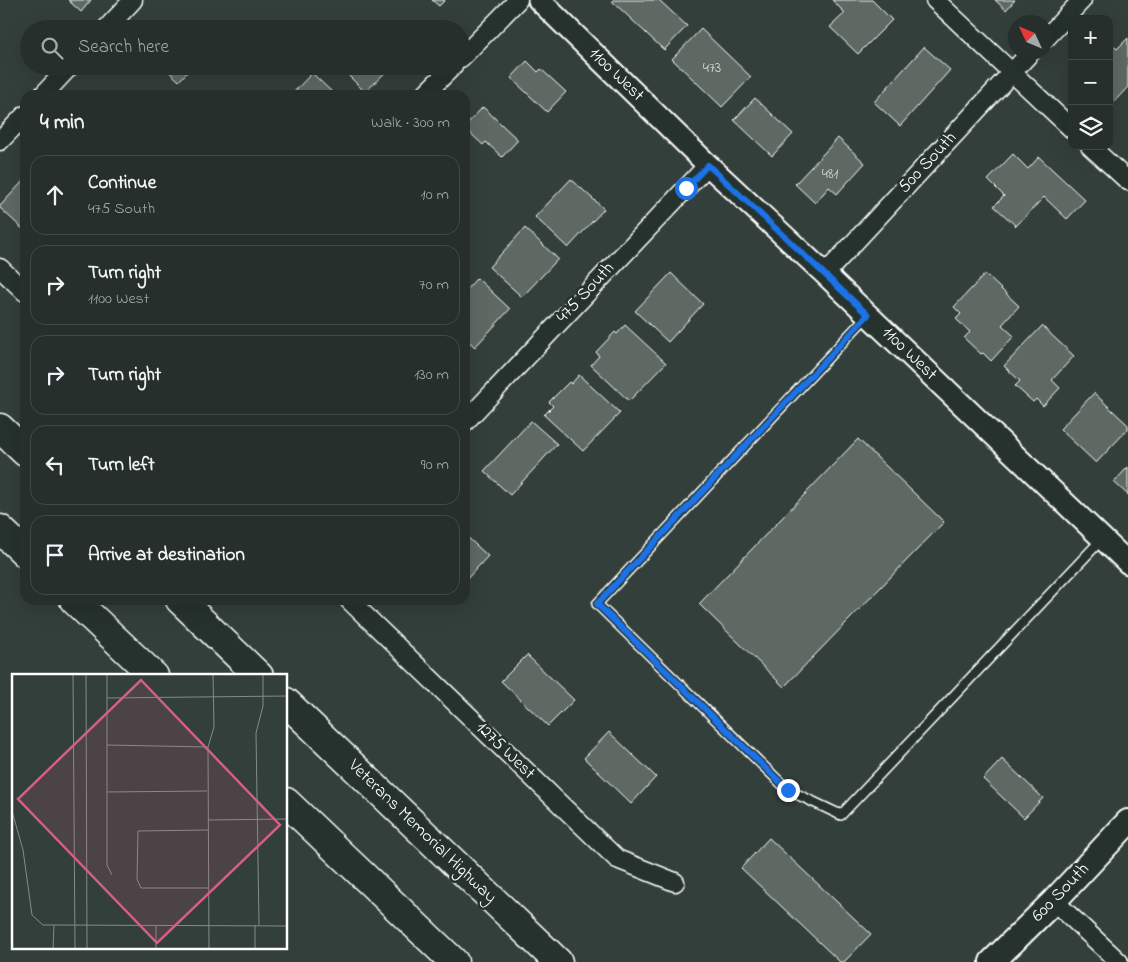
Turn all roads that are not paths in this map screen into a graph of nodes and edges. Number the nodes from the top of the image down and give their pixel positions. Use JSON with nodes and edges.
{"nodes":[{"id":1,"x":133,"y":0,"type":"edge"},
{"id":2,"x":518,"y":0,"type":"edge"},
{"id":3,"x":539,"y":0,"type":"edge"},
{"id":4,"x":935,"y":0,"type":"edge"},
{"id":5,"x":1082,"y":0,"type":"edge"},
{"id":6,"x":114,"y":20,"type":"edge"},
{"id":7,"x":1053,"y":31,"type":"edge"},
{"id":8,"x":470,"y":49,"type":"edge"},
{"id":9,"x":1024,"y":60,"type":"edge"},
{"id":10,"x":1012,"y":74,"type":"junction"},
{"id":11,"x":62,"y":75,"type":"edge"},
{"id":12,"x":444,"y":75,"type":"edge"},
{"id":13,"x":48,"y":90,"type":"edge"},
{"id":14,"x":429,"y":90,"type":"edge"},
{"id":15,"x":20,"y":120,"type":"edge"},
{"id":16,"x":1068,"y":125,"type":"edge"},
{"id":17,"x":0,"y":141,"type":"edge"},
{"id":18,"x":1094,"y":150,"type":"edge"},
{"id":19,"x":708,"y":165,"type":"junction"},
{"id":20,"x":1128,"y":181,"type":"edge"},
{"id":21,"x":0,"y":268,"type":"edge"},
{"id":22,"x":825,"y":274,"type":"junction"},
{"id":23,"x":20,"y":287,"type":"edge"},
{"id":24,"x":868,"y":315,"type":"junction"},
{"id":25,"x":470,"y":417,"type":"edge"},
{"id":26,"x":0,"y":428,"type":"edge"},
{"id":27,"x":20,"y":447,"type":"edge"},
{"id":28,"x":0,"y":529,"type":"edge"},
{"id":29,"x":1102,"y":539,"type":"junction"},
{"id":30,"x":20,"y":548,"type":"edge"},
{"id":31,"x":1128,"y":563,"type":"edge"},
{"id":32,"x":79,"y":605,"type":"edge"},
{"id":33,"x":185,"y":605,"type":"edge"},
{"id":34,"x":354,"y":605,"type":"edge"},
{"id":35,"x":152,"y":674,"type":"edge"},
{"id":36,"x":257,"y":674,"type":"edge"},
{"id":37,"x":288,"y":704,"type":"edge"},
{"id":38,"x":288,"y":804,"type":"edge"},
{"id":39,"x":1128,"y":822,"type":"edge"},
{"id":40,"x":675,"y":882,"type":"dead end"},
{"id":41,"x":1054,"y":901,"type":"junction"},
{"id":42,"x":454,"y":962,"type":"edge"},
{"id":43,"x":558,"y":962,"type":"edge"},
{"id":44,"x":992,"y":962,"type":"edge"},
{"id":45,"x":1119,"y":962,"type":"edge"}],
"edges":[{"from":1,"to":6,"type":"street"},
{"from":2,"to":8,"type":"street"},
{"from":3,"to":19,"type":"street","name":"1100 West"},
{"from":4,"to":10,"type":"street"},
{"from":5,"to":7,"type":"street"},
{"from":9,"to":10,"type":"street","name":"500 South"},
{"from":10,"to":16,"type":"street"},
{"from":10,"to":22,"type":"street","name":"500 South"},
{"from":11,"to":13,"type":"street"},
{"from":12,"to":14,"type":"street"},
{"from":15,"to":17,"type":"street"},
{"from":18,"to":20,"type":"street"},
{"from":19,"to":22,"type":"street","name":"1100 West"},
{"from":19,"to":25,"type":"street","name":"475 South"},
{"from":21,"to":23,"type":"street"},
{"from":22,"to":24,"type":"street","name":"1100 West"},
{"from":24,"to":29,"type":"street","name":"1100 West"},
{"from":24,"to":29,"type":"lane"},
{"from":26,"to":27,"type":"highway"},
{"from":28,"to":30,"type":"highway"},
{"from":29,"to":31,"type":"street","name":"1100 West"},
{"from":32,"to":35,"type":"highway"},
{"from":33,"to":36,"type":"highway"},
{"from":34,"to":40,"type":"street","name":"1275 West"},
{"from":37,"to":43,"type":"highway","name":"Veterans Memorial Highway"},
{"from":38,"to":42,"type":"highway"},
{"from":39,"to":41,"type":"main road","name":"600 South"},
{"from":41,"to":44,"type":"main road","name":"600 South"},
{"from":41,"to":45,"type":"street"}]}
